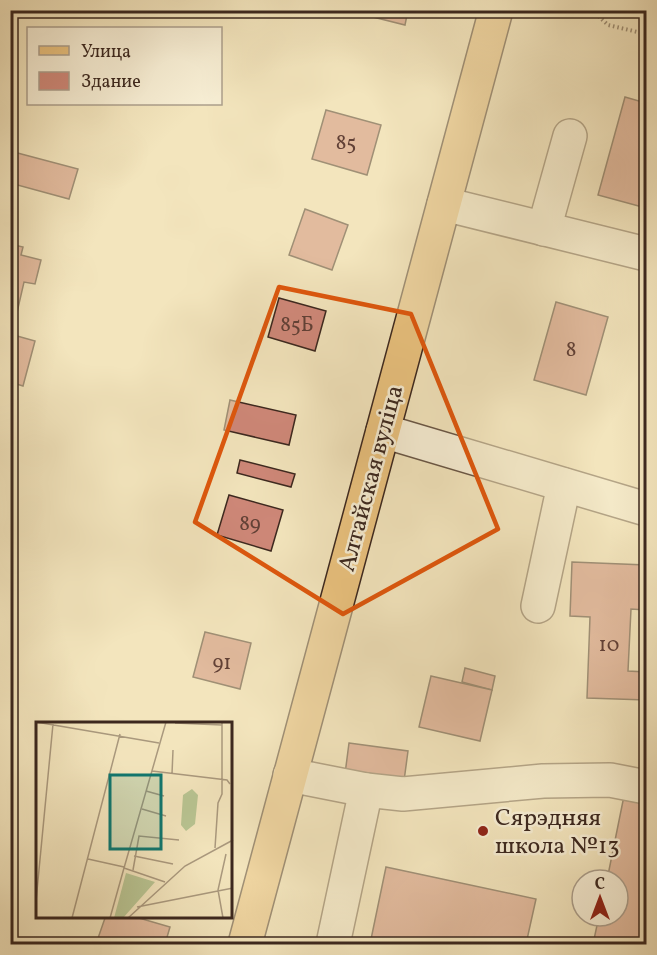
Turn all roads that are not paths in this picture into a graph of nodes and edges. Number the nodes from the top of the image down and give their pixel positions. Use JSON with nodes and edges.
{"nodes":[{"id":1,"x":496,"y":10,"type":"edge"},
{"id":2,"x":570,"y":136,"type":"dead end"},
{"id":3,"x":444,"y":204,"type":"junction"},
{"id":4,"x":544,"y":229,"type":"junction"},
{"id":5,"x":646,"y":254,"type":"edge"},
{"id":6,"x":383,"y":431,"type":"junction"},
{"id":7,"x":564,"y":484,"type":"junction"},
{"id":8,"x":646,"y":509,"type":"edge"},
{"id":9,"x":538,"y":606,"type":"dead end"},
{"id":10,"x":290,"y":775,"type":"junction"},
{"id":11,"x":646,"y":788,"type":"edge"},
{"id":12,"x":366,"y":789,"type":"junction"},
{"id":13,"x":245,"y":945,"type":"edge"},
{"id":14,"x":333,"y":945,"type":"edge"}],
"edges":[{"from":1,"to":3,"type":"main road","name":"Алтайская вуліца"},
{"from":2,"to":4,"type":"lane"},
{"from":3,"to":4,"type":"lane"},
{"from":3,"to":6,"type":"main road","name":"Алтайская вуліца"},
{"from":4,"to":5,"type":"lane"},
{"from":6,"to":7,"type":"lane"},
{"from":6,"to":10,"type":"main road","name":"Алтайская вуліца"},
{"from":7,"to":8,"type":"lane"},
{"from":7,"to":9,"type":"lane"},
{"from":10,"to":12,"type":"lane"},
{"from":10,"to":13,"type":"main road","name":"Алтайская вуліца"},
{"from":11,"to":12,"type":"lane"},
{"from":12,"to":14,"type":"lane"}]}
